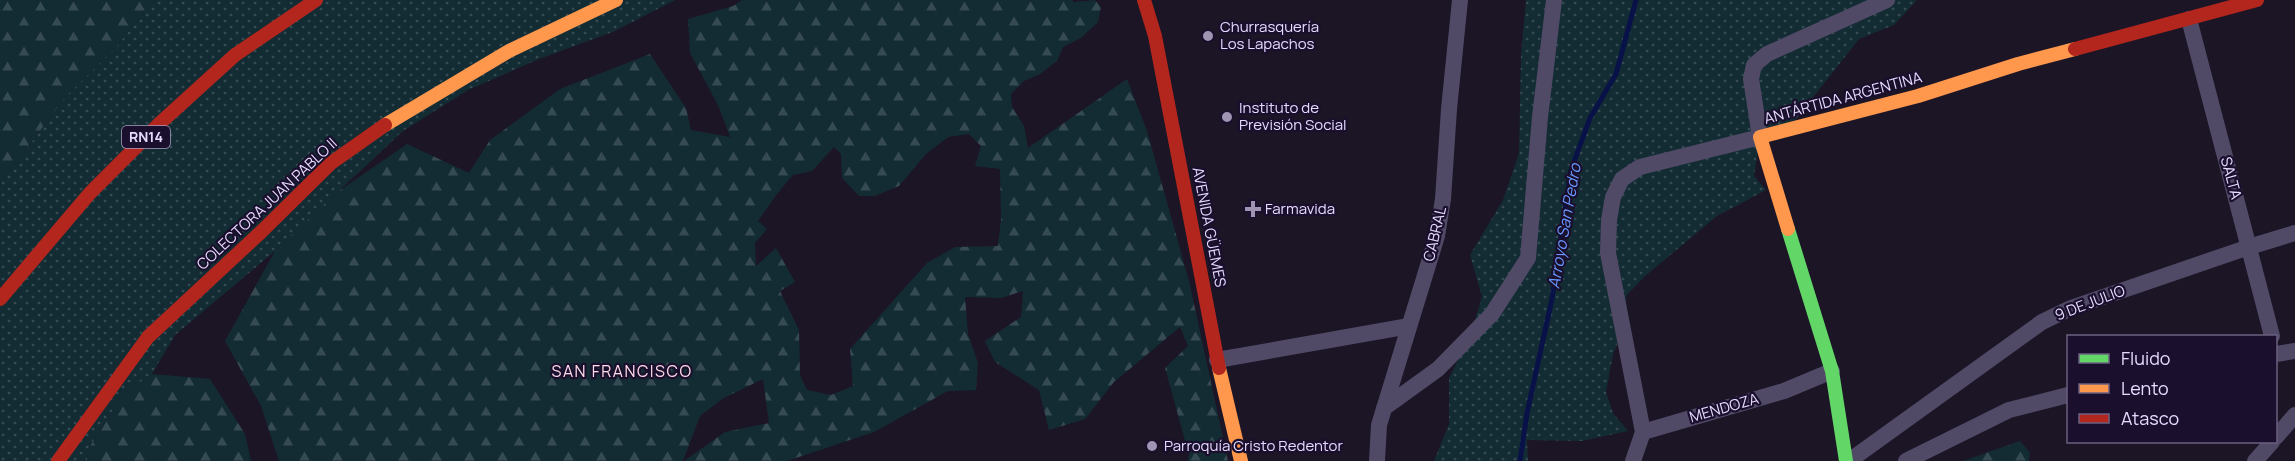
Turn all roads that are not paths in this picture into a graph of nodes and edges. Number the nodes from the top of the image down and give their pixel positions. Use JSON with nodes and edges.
{"nodes":[{"id":1,"x":316,"y":0,"type":"edge"},
{"id":2,"x":616,"y":0,"type":"edge"},
{"id":3,"x":1144,"y":0,"type":"edge"},
{"id":4,"x":1460,"y":0,"type":"edge"},
{"id":5,"x":1554,"y":0,"type":"edge"},
{"id":6,"x":1887,"y":0,"type":"edge"},
{"id":7,"x":2257,"y":0,"type":"edge"},
{"id":8,"x":2189,"y":19,"type":"junction"},
{"id":9,"x":1760,"y":137,"type":"junction"},
{"id":10,"x":2295,"y":234,"type":"edge"},
{"id":11,"x":2249,"y":247,"type":"junction"},
{"id":12,"x":0,"y":299,"type":"edge"},
{"id":13,"x":1409,"y":326,"type":"junction"},
{"id":14,"x":2272,"y":335,"type":"edge"},
{"id":15,"x":2295,"y":351,"type":"edge"},
{"id":16,"x":2277,"y":352,"type":"edge"},
{"id":17,"x":1217,"y":360,"type":"junction"},
{"id":18,"x":1832,"y":371,"type":"junction"},
{"id":19,"x":2067,"y":395,"type":"edge"},
{"id":20,"x":1384,"y":408,"type":"junction"},
{"id":21,"x":2295,"y":415,"type":"edge"},
{"id":22,"x":1643,"y":432,"type":"junction"},
{"id":23,"x":2277,"y":436,"type":"edge"},
{"id":24,"x":2270,"y":443,"type":"edge"},
{"id":25,"x":1914,"y":459,"type":"edge"},
{"id":26,"x":58,"y":461,"type":"edge"},
{"id":27,"x":1241,"y":461,"type":"edge"},
{"id":28,"x":1377,"y":461,"type":"edge"},
{"id":29,"x":1633,"y":461,"type":"edge"},
{"id":30,"x":1847,"y":461,"type":"edge"},
{"id":31,"x":2255,"y":461,"type":"edge"}],
"edges":[{"from":1,"to":12,"type":"main road","number":"RN14"},
{"from":2,"to":26,"type":"main road","name":"COLECTORA JUAN PABLO II"},
{"from":3,"to":17,"type":"main road","name":"AVENIDA GÜEMES"},
{"from":4,"to":13,"type":"street","name":"CABRAL"},
{"from":5,"to":20,"type":"street"},
{"from":6,"to":9,"type":"street"},
{"from":7,"to":8,"type":"main road","name":"ANTÁRTIDA ARGENTINA"},
{"from":8,"to":9,"type":"main road","name":"ANTÁRTIDA ARGENTINA"},
{"from":8,"to":11,"type":"street","name":"SALTA"},
{"from":9,"to":18,"type":"main road","name":"ANTÁRTIDA ARGENTINA"},
{"from":9,"to":22,"type":"street"},
{"from":10,"to":11,"type":"street","name":"9 DE JULIO"},
{"from":11,"to":14,"type":"street","name":"SALTA"},
{"from":11,"to":30,"type":"street","name":"9 DE JULIO"},
{"from":13,"to":17,"type":"street"},
{"from":13,"to":20,"type":"street","name":"CABRAL"},
{"from":15,"to":16,"type":"street"},
{"from":17,"to":27,"type":"main road","name":"AVENIDA GÜEMES"},
{"from":18,"to":22,"type":"street","name":"MENDOZA"},
{"from":18,"to":30,"type":"main road","name":"ANTÁRTIDA ARGENTINA"},
{"from":19,"to":25,"type":"street"},
{"from":20,"to":28,"type":"street","name":"CABRAL"},
{"from":21,"to":23,"type":"street"},
{"from":22,"to":29,"type":"street"},
{"from":24,"to":31,"type":"street"}]}
